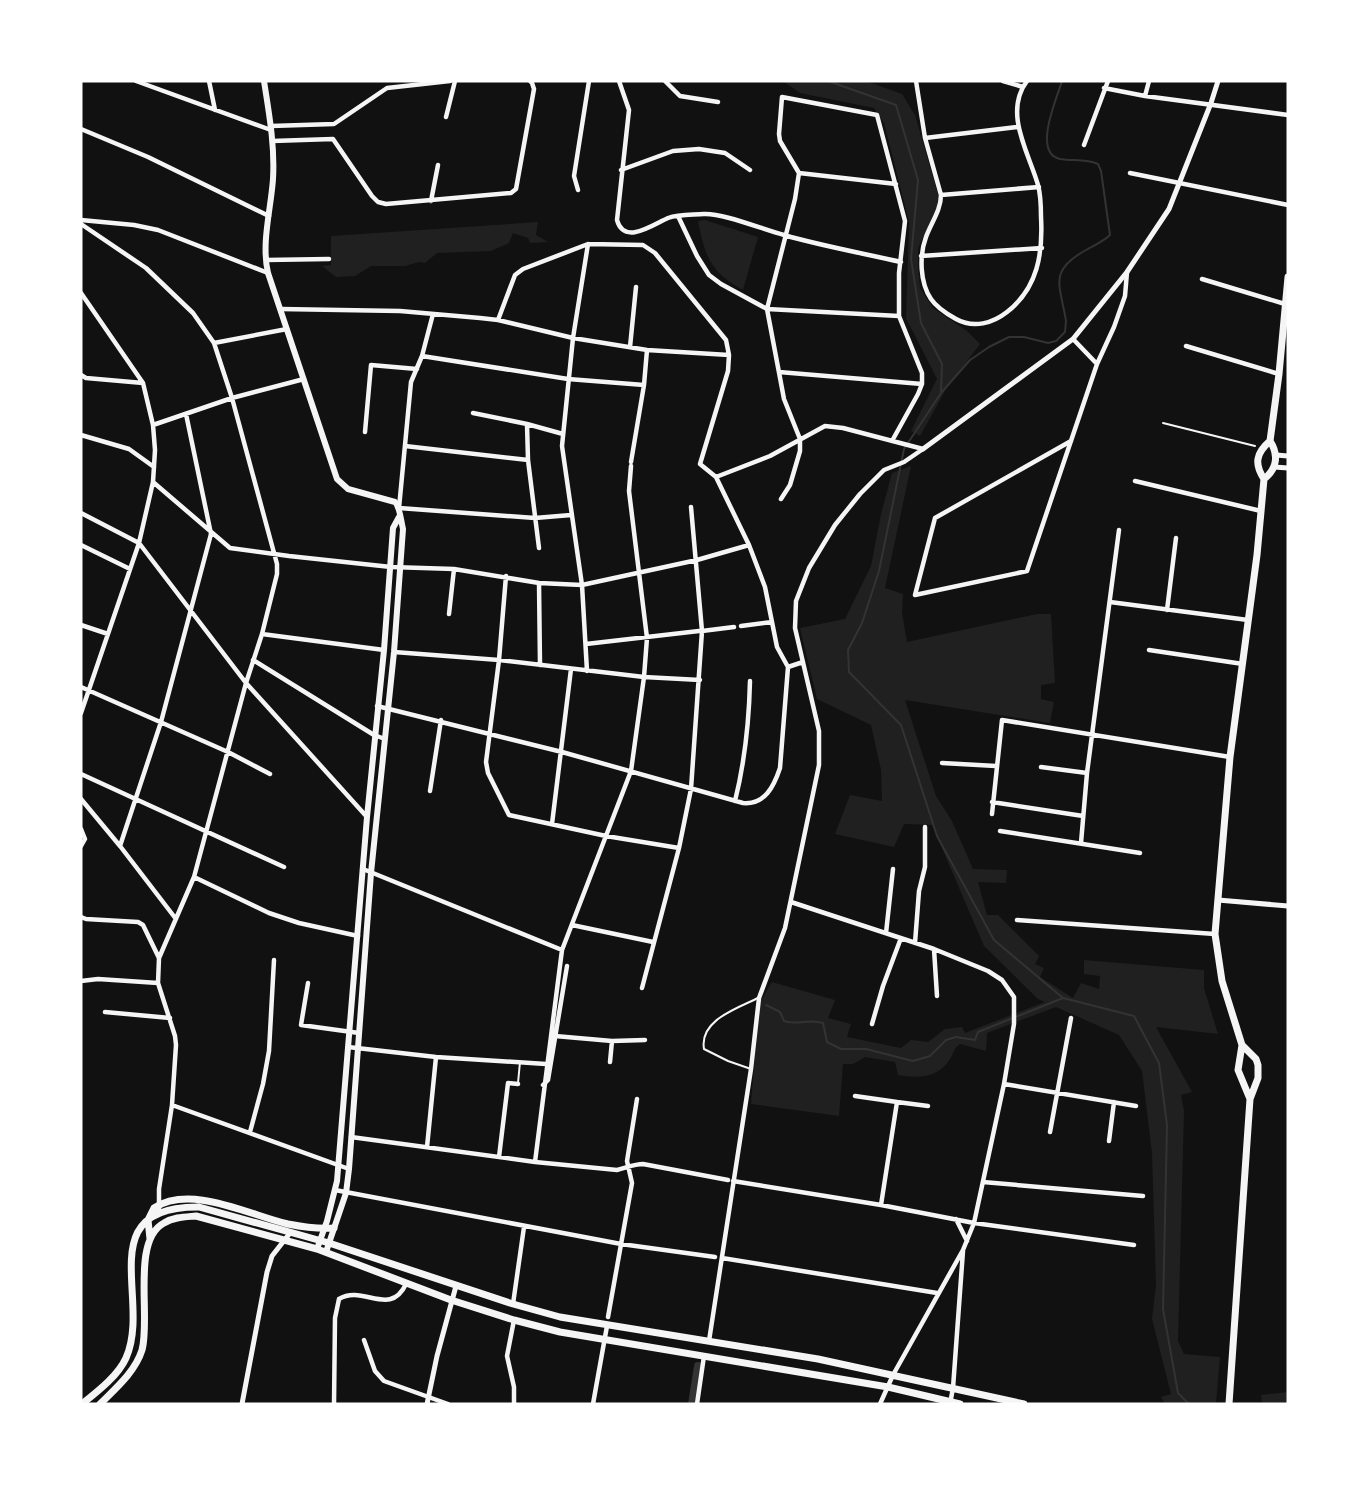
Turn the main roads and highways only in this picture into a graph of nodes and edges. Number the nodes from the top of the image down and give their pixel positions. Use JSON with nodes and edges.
{"nodes":[{"id":1,"x":264,"y":81,"type":"edge"},
{"id":2,"x":1288,"y":277,"type":"edge"},
{"id":3,"x":1286,"y":299,"type":"edge"},
{"id":4,"x":1270,"y":441,"type":"junction"},
{"id":5,"x":1264,"y":479,"type":"junction"},
{"id":6,"x":399,"y":517,"type":"junction"},
{"id":7,"x":1242,"y":1045,"type":"junction"},
{"id":8,"x":1250,"y":1099,"type":"junction"},
{"id":9,"x":148,"y":1220,"type":"junction"},
{"id":10,"x":334,"y":1228,"type":"junction"},
{"id":11,"x":325,"y":1229,"type":"junction"},
{"id":12,"x":150,"y":1239,"type":"junction"},
{"id":13,"x":321,"y":1241,"type":"junction"},
{"id":14,"x":329,"y":1243,"type":"junction"},
{"id":15,"x":317,"y":1249,"type":"junction"},
{"id":16,"x":326,"y":1252,"type":"junction"},
{"id":17,"x":950,"y":1403,"type":"edge"},
{"id":18,"x":82,"y":1404,"type":"edge"},
{"id":19,"x":100,"y":1404,"type":"edge"},
{"id":20,"x":960,"y":1404,"type":"edge"},
{"id":21,"x":1024,"y":1404,"type":"edge"},
{"id":22,"x":1229,"y":1404,"type":"edge"}],
"edges":[{"from":1,"to":6,"type":"main road"},
{"from":2,"to":3,"type":"main road"},
{"from":3,"to":4,"type":"main road"},
{"from":4,"to":5,"type":"main road"},
{"from":4,"to":5,"type":"main road"},
{"from":5,"to":7,"type":"main road"},
{"from":6,"to":10,"type":"main road"},
{"from":6,"to":11,"type":"main road"},
{"from":7,"to":8,"type":"main road"},
{"from":7,"to":8,"type":"main road"},
{"from":8,"to":22,"type":"main road"},
{"from":9,"to":11,"type":"main road"},
{"from":9,"to":12,"type":"main road"},
{"from":9,"to":13,"type":"main road"},
{"from":9,"to":18,"type":"main road"},
{"from":10,"to":11,"type":"main road"},
{"from":10,"to":14,"type":"main road"},
{"from":11,"to":13,"type":"main road"},
{"from":12,"to":15,"type":"main road"},
{"from":12,"to":19,"type":"main road"},
{"from":13,"to":14,"type":"main road"},
{"from":13,"to":15,"type":"main road"},
{"from":14,"to":16,"type":"main road"},
{"from":14,"to":21,"type":"main road"},
{"from":15,"to":16,"type":"main road"},
{"from":16,"to":17,"type":"main road"},
{"from":17,"to":20,"type":"main road"}]}
